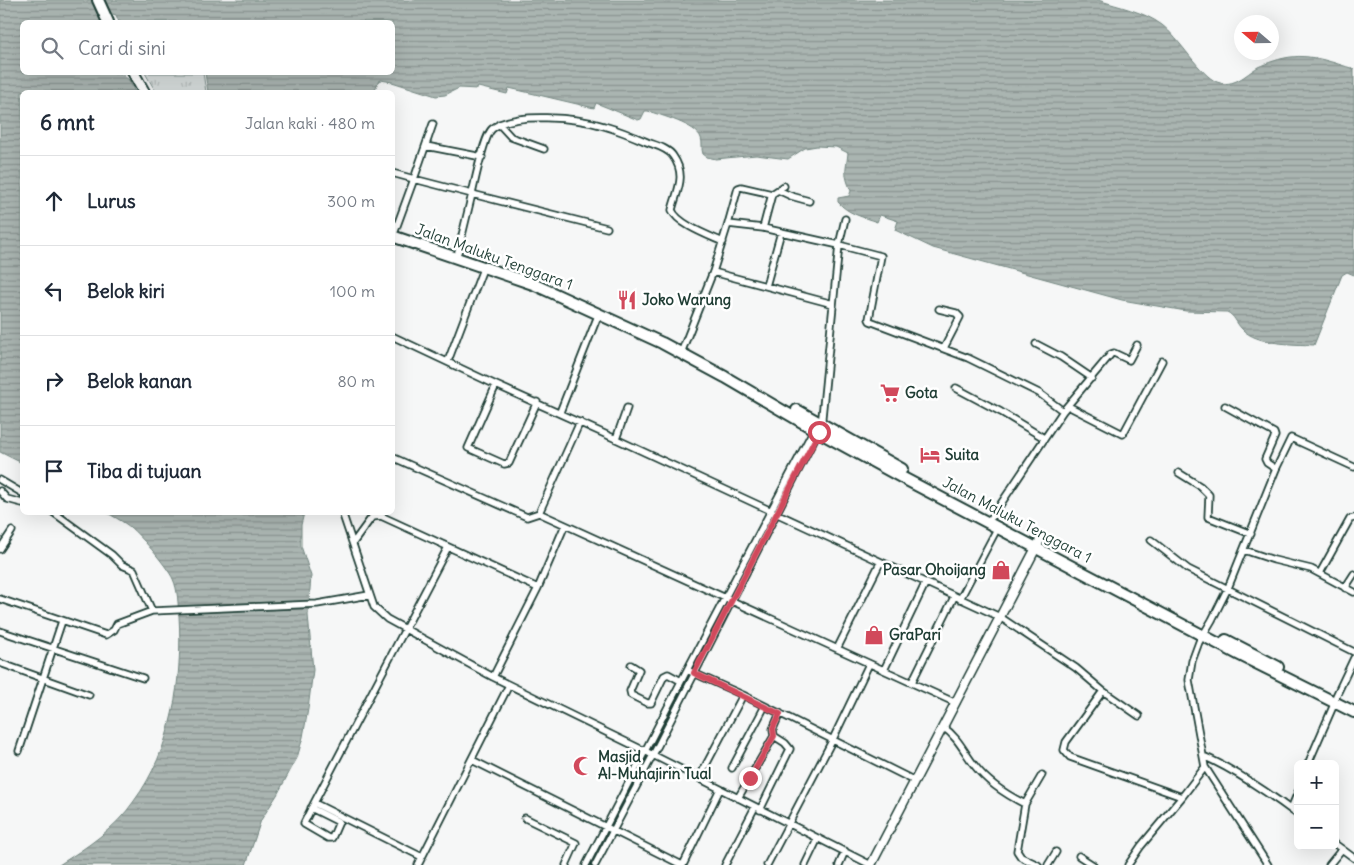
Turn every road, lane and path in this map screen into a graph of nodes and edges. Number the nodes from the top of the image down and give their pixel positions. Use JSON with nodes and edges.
{"nodes":[{"id":1,"x":98,"y":0,"type":"edge"},
{"id":2,"x":107,"y":20,"type":"edge"},
{"id":3,"x":135,"y":75,"type":"edge"},
{"id":4,"x":143,"y":90,"type":"edge"},
{"id":5,"x":433,"y":124,"type":"dead end"},
{"id":6,"x":499,"y":124,"type":"junction"},
{"id":7,"x":426,"y":146,"type":"junction"},
{"id":8,"x":544,"y":150,"type":"dead end"},
{"id":9,"x":482,"y":157,"type":"junction"},
{"id":10,"x":395,"y":174,"type":"edge"},
{"id":11,"x":414,"y":179,"type":"junction"},
{"id":12,"x":472,"y":194,"type":"junction"},
{"id":13,"x":772,"y":194,"type":"junction"},
{"id":14,"x":810,"y":201,"type":"dead end"},
{"id":15,"x":845,"y":220,"type":"dead end"},
{"id":16,"x":728,"y":224,"type":"junction"},
{"id":17,"x":395,"y":228,"type":"edge"},
{"id":18,"x":607,"y":228,"type":"dead end"},
{"id":19,"x":762,"y":228,"type":"junction"},
{"id":20,"x":781,"y":232,"type":"junction"},
{"id":21,"x":395,"y":234,"type":"edge"},
{"id":22,"x":395,"y":234,"type":"edge"},
{"id":23,"x":723,"y":242,"type":"junction"},
{"id":24,"x":839,"y":245,"type":"junction"},
{"id":25,"x":458,"y":252,"type":"junction"},
{"id":26,"x":484,"y":266,"type":"junction"},
{"id":27,"x":713,"y":272,"type":"junction"},
{"id":28,"x":766,"y":286,"type":"junction"},
{"id":29,"x":833,"y":304,"type":"junction"},
{"id":30,"x":939,"y":309,"type":"dead end"},
{"id":31,"x":599,"y":313,"type":"junction"},
{"id":32,"x":395,"y":337,"type":"edge"},
{"id":33,"x":1036,"y":344,"type":"dead end"},
{"id":34,"x":1137,"y":346,"type":"dead end"},
{"id":35,"x":944,"y":348,"type":"junction"},
{"id":36,"x":683,"y":351,"type":"junction"},
{"id":37,"x":448,"y":361,"type":"junction"},
{"id":38,"x":1162,"y":361,"type":"dead end"},
{"id":39,"x":1092,"y":378,"type":"junction"},
{"id":40,"x":496,"y":385,"type":"junction"},
{"id":41,"x":956,"y":388,"type":"dead end"},
{"id":42,"x":537,"y":402,"type":"junction"},
{"id":43,"x":1225,"y":406,"type":"dead end"},
{"id":44,"x":627,"y":408,"type":"dead end"},
{"id":45,"x":1066,"y":409,"type":"junction"},
{"id":46,"x":560,"y":412,"type":"junction"},
{"id":47,"x":580,"y":422,"type":"junction"},
{"id":48,"x":819,"y":425,"type":"junction"},
{"id":49,"x":616,"y":438,"type":"junction"},
{"id":50,"x":1044,"y":438,"type":"junction"},
{"id":51,"x":395,"y":458,"type":"edge"},
{"id":52,"x":1354,"y":467,"type":"edge"},
{"id":53,"x":1276,"y":469,"type":"junction"},
{"id":54,"x":1180,"y":473,"type":"dead end"},
{"id":55,"x":0,"y":480,"type":"edge"},
{"id":56,"x":0,"y":491,"type":"edge"},
{"id":57,"x":20,"y":493,"type":"edge"},
{"id":58,"x":20,"y":502,"type":"edge"},
{"id":59,"x":774,"y":512,"type":"junction"},
{"id":60,"x":538,"y":513,"type":"junction"},
{"id":61,"x":57,"y":515,"type":"edge"},
{"id":62,"x":343,"y":515,"type":"edge"},
{"id":63,"x":992,"y":518,"type":"junction"},
{"id":64,"x":1354,"y":518,"type":"edge"},
{"id":65,"x":565,"y":524,"type":"junction"},
{"id":66,"x":998,"y":527,"type":"junction"},
{"id":67,"x":12,"y":531,"type":"dead end"},
{"id":68,"x":1250,"y":534,"type":"junction"},
{"id":69,"x":1152,"y":540,"type":"dead end"},
{"id":70,"x":353,"y":543,"type":"junction"},
{"id":71,"x":1038,"y":545,"type":"junction"},
{"id":72,"x":448,"y":547,"type":"junction"},
{"id":73,"x":0,"y":550,"type":"edge"},
{"id":74,"x":1244,"y":550,"type":"junction"},
{"id":75,"x":880,"y":563,"type":"junction"},
{"id":76,"x":1320,"y":574,"type":"junction"},
{"id":77,"x":1354,"y":574,"type":"edge"},
{"id":78,"x":925,"y":584,"type":"junction"},
{"id":79,"x":538,"y":588,"type":"junction"},
{"id":80,"x":1228,"y":588,"type":"junction"},
{"id":81,"x":1345,"y":588,"type":"junction"},
{"id":82,"x":1354,"y":592,"type":"edge"},
{"id":83,"x":369,"y":595,"type":"junction"},
{"id":84,"x":726,"y":597,"type":"junction"},
{"id":85,"x":957,"y":598,"type":"junction"},
{"id":86,"x":0,"y":599,"type":"edge"},
{"id":87,"x":733,"y":600,"type":"junction"},
{"id":88,"x":152,"y":611,"type":"junction"},
{"id":89,"x":1000,"y":617,"type":"junction"},
{"id":90,"x":62,"y":621,"type":"junction"},
{"id":91,"x":404,"y":630,"type":"junction"},
{"id":92,"x":0,"y":631,"type":"edge"},
{"id":93,"x":1204,"y":632,"type":"junction"},
{"id":94,"x":53,"y":649,"type":"junction"},
{"id":95,"x":837,"y":650,"type":"junction"},
{"id":96,"x":1354,"y":652,"type":"edge"},
{"id":97,"x":1354,"y":658,"type":"edge"},
{"id":98,"x":0,"y":664,"type":"edge"},
{"id":99,"x":870,"y":664,"type":"junction"},
{"id":100,"x":630,"y":665,"type":"dead end"},
{"id":101,"x":686,"y":670,"type":"junction"},
{"id":102,"x":884,"y":670,"type":"junction"},
{"id":103,"x":694,"y":673,"type":"junction"},
{"id":104,"x":493,"y":677,"type":"junction"},
{"id":105,"x":43,"y":678,"type":"junction"},
{"id":106,"x":143,"y":678,"type":"dead end"},
{"id":107,"x":681,"y":681,"type":"junction"},
{"id":108,"x":912,"y":682,"type":"junction"},
{"id":109,"x":509,"y":685,"type":"junction"},
{"id":110,"x":1103,"y":691,"type":"junction"},
{"id":111,"x":90,"y":695,"type":"dead end"},
{"id":112,"x":743,"y":695,"type":"junction"},
{"id":113,"x":1336,"y":699,"type":"junction"},
{"id":114,"x":956,"y":703,"type":"junction"},
{"id":115,"x":1354,"y":705,"type":"edge"},
{"id":116,"x":765,"y":706,"type":"junction"},
{"id":117,"x":1354,"y":712,"type":"edge"},
{"id":118,"x":780,"y":714,"type":"junction"},
{"id":119,"x":1138,"y":716,"type":"dead end"},
{"id":120,"x":943,"y":727,"type":"junction"},
{"id":121,"x":774,"y":736,"type":"junction"},
{"id":122,"x":833,"y":739,"type":"junction"},
{"id":123,"x":18,"y":751,"type":"dead end"},
{"id":124,"x":645,"y":751,"type":"junction"},
{"id":125,"x":653,"y":755,"type":"junction"},
{"id":126,"x":1203,"y":756,"type":"junction"},
{"id":127,"x":472,"y":760,"type":"junction"},
{"id":128,"x":1310,"y":760,"type":"edge"},
{"id":129,"x":1205,"y":767,"type":"junction"},
{"id":130,"x":732,"y":768,"type":"dead end"},
{"id":131,"x":1042,"y":775,"type":"dead end"},
{"id":132,"x":699,"y":778,"type":"junction"},
{"id":133,"x":915,"y":781,"type":"junction"},
{"id":134,"x":720,"y":789,"type":"junction"},
{"id":135,"x":1182,"y":797,"type":"junction"},
{"id":136,"x":738,"y":798,"type":"junction"},
{"id":137,"x":1294,"y":802,"type":"edge"},
{"id":138,"x":1025,"y":804,"type":"junction"},
{"id":139,"x":313,"y":806,"type":"junction"},
{"id":140,"x":758,"y":808,"type":"junction"},
{"id":141,"x":1291,"y":809,"type":"junction"},
{"id":142,"x":1294,"y":812,"type":"edge"},
{"id":143,"x":524,"y":818,"type":"dead end"},
{"id":144,"x":789,"y":824,"type":"junction"},
{"id":145,"x":606,"y":826,"type":"junction"},
{"id":146,"x":614,"y":830,"type":"junction"},
{"id":147,"x":818,"y":838,"type":"junction"},
{"id":148,"x":1339,"y":847,"type":"edge"},
{"id":149,"x":1342,"y":849,"type":"junction"},
{"id":150,"x":846,"y":851,"type":"junction"},
{"id":151,"x":1056,"y":852,"type":"dead end"},
{"id":152,"x":1079,"y":856,"type":"dead end"},
{"id":153,"x":422,"y":857,"type":"junction"},
{"id":154,"x":1354,"y":858,"type":"edge"},
{"id":155,"x":418,"y":865,"type":"edge"},
{"id":156,"x":566,"y":865,"type":"edge"},
{"id":157,"x":586,"y":865,"type":"edge"},
{"id":158,"x":595,"y":865,"type":"edge"},
{"id":159,"x":682,"y":865,"type":"edge"},
{"id":160,"x":725,"y":865,"type":"edge"},
{"id":161,"x":767,"y":865,"type":"edge"},
{"id":162,"x":804,"y":865,"type":"edge"},
{"id":163,"x":839,"y":865,"type":"edge"},
{"id":164,"x":871,"y":865,"type":"edge"},
{"id":165,"x":1038,"y":865,"type":"edge"},
{"id":166,"x":1048,"y":865,"type":"edge"},
{"id":167,"x":1093,"y":865,"type":"edge"},
{"id":168,"x":1128,"y":865,"type":"edge"},
{"id":169,"x":1266,"y":865,"type":"edge"},
{"id":170,"x":1329,"y":865,"type":"edge"}],
"edges":[{"from":1,"to":2,"type":"highway"},
{"from":3,"to":4,"type":"highway"},
{"from":5,"to":7,"type":"street"},
{"from":6,"to":8,"type":"street"},
{"from":6,"to":9,"type":"street"},
{"from":6,"to":23,"type":"street"},
{"from":7,"to":9,"type":"street"},
{"from":7,"to":11,"type":"street"},
{"from":9,"to":12,"type":"street"},
{"from":10,"to":11,"type":"street"},
{"from":11,"to":12,"type":"street"},
{"from":11,"to":17,"type":"street"},
{"from":12,"to":18,"type":"street"},
{"from":12,"to":25,"type":"street"},
{"from":13,"to":14,"type":"street"},
{"from":13,"to":16,"type":"street"},
{"from":13,"to":19,"type":"street"},
{"from":15,"to":24,"type":"street"},
{"from":16,"to":19,"type":"street"},
{"from":16,"to":23,"type":"street"},
{"from":19,"to":20,"type":"street"},
{"from":20,"to":24,"type":"street"},
{"from":20,"to":28,"type":"street"},
{"from":21,"to":25,"type":"highway","name":"Jalan Maluku Tenggara 1"},
{"from":22,"to":26,"type":"highway","name":"Jalan Maluku Tenggara 1"},
{"from":23,"to":27,"type":"street"},
{"from":24,"to":29,"type":"street"},
{"from":24,"to":35,"type":"street"},
{"from":25,"to":36,"type":"highway","name":"Jalan Maluku Tenggara 1"},
{"from":26,"to":31,"type":"highway","name":"Jalan Maluku Tenggara 1"},
{"from":26,"to":37,"type":"street"},
{"from":27,"to":28,"type":"street"},
{"from":27,"to":36,"type":"street"},
{"from":28,"to":29,"type":"street"},
{"from":29,"to":48,"type":"street"},
{"from":30,"to":35,"type":"street"},
{"from":31,"to":36,"type":"highway","name":"Jalan Maluku Tenggara 1"},
{"from":31,"to":46,"type":"street"},
{"from":32,"to":37,"type":"street"},
{"from":33,"to":39,"type":"street"},
{"from":34,"to":39,"type":"street"},
{"from":35,"to":45,"type":"street"},
{"from":36,"to":48,"type":"highway","name":"Jalan Maluku Tenggara 1"},
{"from":37,"to":40,"type":"street"},
{"from":38,"to":45,"type":"street"},
{"from":39,"to":45,"type":"street"},
{"from":40,"to":42,"type":"street"},
{"from":40,"to":42,"type":"street"},
{"from":41,"to":50,"type":"street"},
{"from":42,"to":46,"type":"street"},
{"from":43,"to":53,"type":"street"},
{"from":44,"to":49,"type":"street"},
{"from":45,"to":50,"type":"street"},
{"from":46,"to":47,"type":"street"},
{"from":47,"to":49,"type":"street"},
{"from":47,"to":60,"type":"street"},
{"from":48,"to":59,"type":"street"},
{"from":48,"to":63,"type":"highway","name":"Jalan Maluku Tenggara 1"},
{"from":48,"to":66,"type":"highway","name":"Jalan Maluku Tenggara 1"},
{"from":49,"to":59,"type":"street"},
{"from":50,"to":63,"type":"street"},
{"from":51,"to":60,"type":"street"},
{"from":52,"to":53,"type":"street"},
{"from":53,"to":68,"type":"street"},
{"from":54,"to":68,"type":"street"},
{"from":55,"to":57,"type":"street"},
{"from":56,"to":58,"type":"street"},
{"from":59,"to":75,"type":"street"},
{"from":59,"to":84,"type":"street"},
{"from":59,"to":87,"type":"street"},
{"from":60,"to":65,"type":"street"},
{"from":61,"to":88,"type":"street"},
{"from":62,"to":70,"type":"street"},
{"from":63,"to":71,"type":"highway","name":"Jalan Maluku Tenggara 1"},
{"from":64,"to":76,"type":"street"},
{"from":65,"to":79,"type":"street"},
{"from":65,"to":84,"type":"street"},
{"from":66,"to":71,"type":"highway","name":"Jalan Maluku Tenggara 1"},
{"from":66,"to":85,"type":"street"},
{"from":67,"to":73,"type":"street"},
{"from":68,"to":74,"type":"street"},
{"from":69,"to":80,"type":"street"},
{"from":70,"to":72,"type":"street"},
{"from":70,"to":83,"type":"street"},
{"from":71,"to":89,"type":"street"},
{"from":71,"to":93,"type":"highway","name":"Jalan Maluku Tenggara 1"},
{"from":72,"to":79,"type":"street"},
{"from":72,"to":91,"type":"street"},
{"from":74,"to":76,"type":"street"},
{"from":74,"to":80,"type":"street"},
{"from":75,"to":78,"type":"street"},
{"from":75,"to":95,"type":"street"},
{"from":76,"to":81,"type":"street"},
{"from":77,"to":81,"type":"street"},
{"from":78,"to":85,"type":"street"},
{"from":78,"to":102,"type":"street"},
{"from":79,"to":104,"type":"street"},
{"from":80,"to":93,"type":"street"},
{"from":80,"to":96,"type":"street"},
{"from":81,"to":82,"type":"street"},
{"from":83,"to":88,"type":"street"},
{"from":83,"to":91,"type":"street"},
{"from":84,"to":87,"type":"street"},
{"from":84,"to":101,"type":"street"},
{"from":85,"to":89,"type":"street"},
{"from":85,"to":108,"type":"street"},
{"from":86,"to":90,"type":"street"},
{"from":87,"to":95,"type":"street"},
{"from":87,"to":103,"type":"street"},
{"from":88,"to":90,"type":"street"},
{"from":89,"to":110,"type":"street"},
{"from":89,"to":114,"type":"street"},
{"from":90,"to":94,"type":"street"},
{"from":91,"to":104,"type":"street"},
{"from":91,"to":139,"type":"street"},
{"from":92,"to":94,"type":"street"},
{"from":93,"to":113,"type":"highway","name":"Jalan Maluku Tenggara 1"},
{"from":93,"to":126,"type":"street"},
{"from":94,"to":105,"type":"street"},
{"from":94,"to":106,"type":"street"},
{"from":95,"to":99,"type":"street"},
{"from":97,"to":113,"type":"street"},
{"from":98,"to":105,"type":"street"},
{"from":99,"to":102,"type":"street"},
{"from":99,"to":122,"type":"street"},
{"from":100,"to":107,"type":"street"},
{"from":101,"to":103,"type":"street"},
{"from":101,"to":107,"type":"street"},
{"from":102,"to":108,"type":"street"},
{"from":103,"to":112,"type":"street"},
{"from":103,"to":125,"type":"street"},
{"from":104,"to":109,"type":"street"},
{"from":105,"to":111,"type":"street"},
{"from":105,"to":123,"type":"street"},
{"from":107,"to":124,"type":"street"},
{"from":108,"to":114,"type":"street"},
{"from":109,"to":124,"type":"street"},
{"from":109,"to":127,"type":"street"},
{"from":110,"to":119,"type":"street"},
{"from":110,"to":135,"type":"street"},
{"from":112,"to":116,"type":"street"},
{"from":112,"to":132,"type":"street"},
{"from":113,"to":115,"type":"highway","name":"Jalan Maluku Tenggara 1"},
{"from":113,"to":117,"type":"highway","name":"Jalan Maluku Tenggara 1"},
{"from":113,"to":128,"type":"street"},
{"from":114,"to":120,"type":"street"},
{"from":116,"to":118,"type":"street"},
{"from":116,"to":130,"type":"street"},
{"from":118,"to":121,"type":"street"},
{"from":118,"to":122,"type":"street"},
{"from":120,"to":133,"type":"street"},
{"from":120,"to":138,"type":"street"},
{"from":121,"to":136,"type":"street"},
{"from":121,"to":140,"type":"street"},
{"from":122,"to":133,"type":"street"},
{"from":122,"to":144,"type":"street"},
{"from":124,"to":125,"type":"street"},
{"from":124,"to":145,"type":"street"},
{"from":125,"to":132,"type":"street"},
{"from":125,"to":146,"type":"street"},
{"from":126,"to":129,"type":"street"},
{"from":126,"to":141,"type":"street"},
{"from":127,"to":145,"type":"street"},
{"from":127,"to":153,"type":"street"},
{"from":129,"to":135,"type":"street"},
{"from":129,"to":169,"type":"street"},
{"from":131,"to":138,"type":"street"},
{"from":132,"to":134,"type":"street"},
{"from":133,"to":164,"type":"street"},
{"from":134,"to":136,"type":"street"},
{"from":134,"to":159,"type":"street"},
{"from":135,"to":168,"type":"street"},
{"from":136,"to":140,"type":"street"},
{"from":137,"to":141,"type":"street"},
{"from":138,"to":165,"type":"street"},
{"from":139,"to":139,"type":"street"},
{"from":139,"to":153,"type":"street"},
{"from":140,"to":144,"type":"street"},
{"from":140,"to":160,"type":"street"},
{"from":141,"to":142,"type":"street"},
{"from":143,"to":156,"type":"street"},
{"from":144,"to":147,"type":"street"},
{"from":144,"to":161,"type":"street"},
{"from":145,"to":146,"type":"street"},
{"from":145,"to":157,"type":"street"},
{"from":146,"to":158,"type":"street"},
{"from":146,"to":159,"type":"street"},
{"from":147,"to":150,"type":"street"},
{"from":147,"to":162,"type":"street"},
{"from":148,"to":149,"type":"street"},
{"from":149,"to":154,"type":"street"},
{"from":149,"to":170,"type":"street"},
{"from":150,"to":163,"type":"street"},
{"from":150,"to":164,"type":"street"},
{"from":151,"to":166,"type":"street"},
{"from":152,"to":167,"type":"street"},
{"from":153,"to":155,"type":"street"}]}
